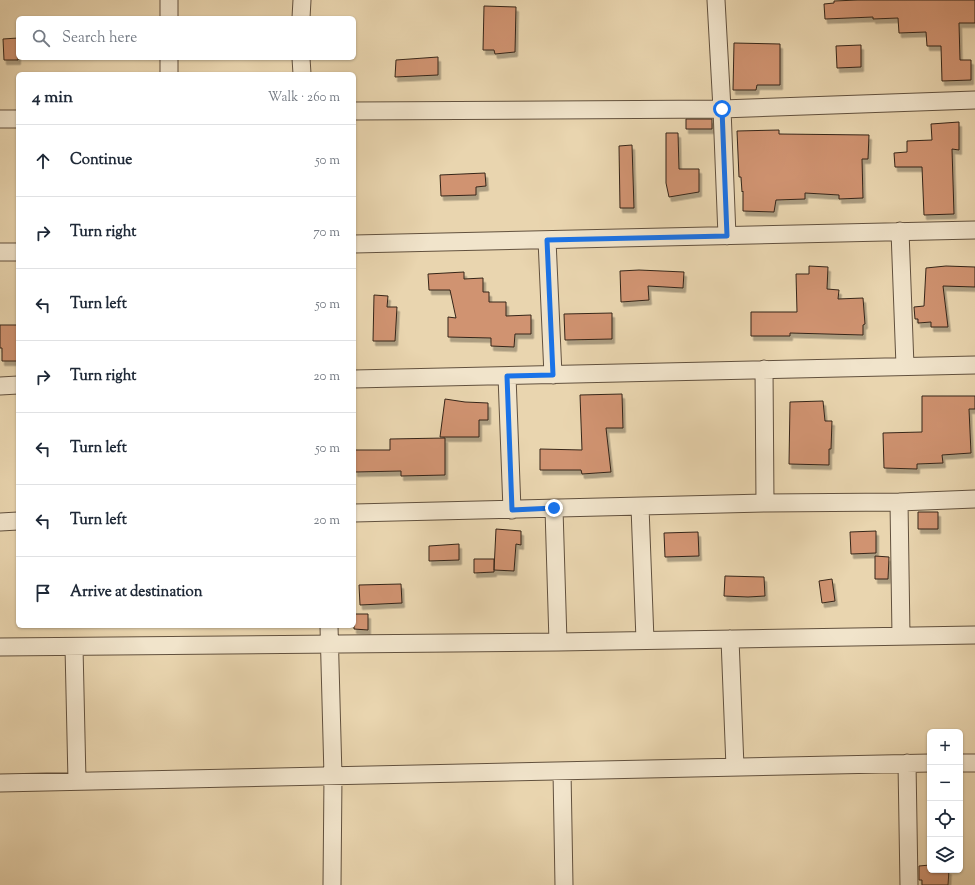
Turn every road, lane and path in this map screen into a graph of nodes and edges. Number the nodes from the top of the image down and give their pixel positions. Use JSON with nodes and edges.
{"nodes":[{"id":1,"x":169,"y":0,"type":"edge"},
{"id":2,"x":302,"y":0,"type":"edge"},
{"id":3,"x":716,"y":0,"type":"edge"},
{"id":4,"x":169,"y":16,"type":"edge"},
{"id":5,"x":301,"y":16,"type":"edge"},
{"id":6,"x":169,"y":60,"type":"edge"},
{"id":7,"x":301,"y":60,"type":"edge"},
{"id":8,"x":169,"y":72,"type":"edge"},
{"id":9,"x":302,"y":72,"type":"edge"},
{"id":10,"x":975,"y":100,"type":"edge"},
{"id":11,"x":722,"y":109,"type":"junction"},
{"id":12,"x":356,"y":111,"type":"edge"},
{"id":13,"x":16,"y":118,"type":"edge"},
{"id":14,"x":0,"y":119,"type":"edge"},
{"id":15,"x":975,"y":230,"type":"edge"},
{"id":16,"x":900,"y":231,"type":"junction"},
{"id":17,"x":727,"y":236,"type":"junction"},
{"id":18,"x":547,"y":240,"type":"junction"},
{"id":19,"x":356,"y":244,"type":"edge"},
{"id":20,"x":0,"y":252,"type":"edge"},
{"id":21,"x":16,"y":252,"type":"edge"},
{"id":22,"x":975,"y":365,"type":"edge"},
{"id":23,"x":905,"y":366,"type":"junction"},
{"id":24,"x":764,"y":369,"type":"junction"},
{"id":25,"x":553,"y":375,"type":"junction"},
{"id":26,"x":507,"y":376,"type":"junction"},
{"id":27,"x":356,"y":379,"type":"edge"},
{"id":28,"x":16,"y":385,"type":"edge"},
{"id":29,"x":0,"y":386,"type":"edge"},
{"id":30,"x":975,"y":499,"type":"edge"},
{"id":31,"x":899,"y":502,"type":"junction"},
{"id":32,"x":765,"y":503,"type":"junction"},
{"id":33,"x":640,"y":507,"type":"junction"},
{"id":34,"x":554,"y":508,"type":"junction"},
{"id":35,"x":512,"y":510,"type":"junction"},
{"id":36,"x":356,"y":513,"type":"edge"},
{"id":37,"x":16,"y":521,"type":"edge"},
{"id":38,"x":0,"y":522,"type":"edge"},
{"id":39,"x":329,"y":628,"type":"edge"},
{"id":40,"x":975,"y":635,"type":"edge"},
{"id":41,"x":901,"y":636,"type":"junction"},
{"id":42,"x":730,"y":639,"type":"junction"},
{"id":43,"x":645,"y":640,"type":"junction"},
{"id":44,"x":558,"y":642,"type":"junction"},
{"id":45,"x":330,"y":645,"type":"junction"},
{"id":46,"x":0,"y":647,"type":"edge"},
{"id":47,"x":74,"y":647,"type":"junction"},
{"id":48,"x":907,"y":763,"type":"junction"},
{"id":49,"x":927,"y":763,"type":"edge"},
{"id":50,"x":963,"y":763,"type":"edge"},
{"id":51,"x":975,"y":763,"type":"edge"},
{"id":52,"x":735,"y":767,"type":"junction"},
{"id":53,"x":562,"y":770,"type":"junction"},
{"id":54,"x":333,"y":776,"type":"junction"},
{"id":55,"x":77,"y":781,"type":"junction"},
{"id":56,"x":0,"y":783,"type":"edge"},
{"id":57,"x":332,"y":885,"type":"edge"},
{"id":58,"x":564,"y":885,"type":"edge"},
{"id":59,"x":909,"y":885,"type":"edge"}],
"edges":[{"from":1,"to":4,"type":"street"},
{"from":2,"to":5,"type":"street"},
{"from":3,"to":11,"type":"street"},
{"from":6,"to":8,"type":"street"},
{"from":7,"to":9,"type":"street"},
{"from":10,"to":11,"type":"street"},
{"from":11,"to":12,"type":"street"},
{"from":11,"to":17,"type":"street"},
{"from":13,"to":14,"type":"street"},
{"from":15,"to":16,"type":"street"},
{"from":16,"to":17,"type":"street"},
{"from":16,"to":23,"type":"street"},
{"from":17,"to":18,"type":"street"},
{"from":18,"to":19,"type":"street"},
{"from":18,"to":25,"type":"street"},
{"from":20,"to":21,"type":"street"},
{"from":22,"to":23,"type":"street"},
{"from":23,"to":24,"type":"street"},
{"from":24,"to":25,"type":"street"},
{"from":24,"to":32,"type":"street"},
{"from":25,"to":26,"type":"street"},
{"from":26,"to":27,"type":"street"},
{"from":26,"to":35,"type":"street"},
{"from":28,"to":29,"type":"street"},
{"from":30,"to":31,"type":"street"},
{"from":31,"to":32,"type":"street"},
{"from":31,"to":41,"type":"street"},
{"from":32,"to":33,"type":"street"},
{"from":33,"to":34,"type":"street"},
{"from":33,"to":43,"type":"street"},
{"from":34,"to":35,"type":"street"},
{"from":34,"to":44,"type":"street"},
{"from":35,"to":36,"type":"street"},
{"from":37,"to":38,"type":"street"},
{"from":39,"to":45,"type":"street"},
{"from":40,"to":41,"type":"street"},
{"from":41,"to":42,"type":"street"},
{"from":42,"to":43,"type":"street"},
{"from":42,"to":52,"type":"street"},
{"from":43,"to":44,"type":"street"},
{"from":44,"to":45,"type":"street"},
{"from":45,"to":47,"type":"street"},
{"from":45,"to":54,"type":"street"},
{"from":46,"to":47,"type":"street"},
{"from":47,"to":55,"type":"street"},
{"from":48,"to":49,"type":"street"},
{"from":48,"to":52,"type":"street"},
{"from":48,"to":59,"type":"street"},
{"from":50,"to":51,"type":"street"},
{"from":52,"to":53,"type":"street"},
{"from":53,"to":54,"type":"street"},
{"from":53,"to":58,"type":"street"},
{"from":54,"to":55,"type":"street"},
{"from":54,"to":57,"type":"street"},
{"from":55,"to":56,"type":"street"}]}
